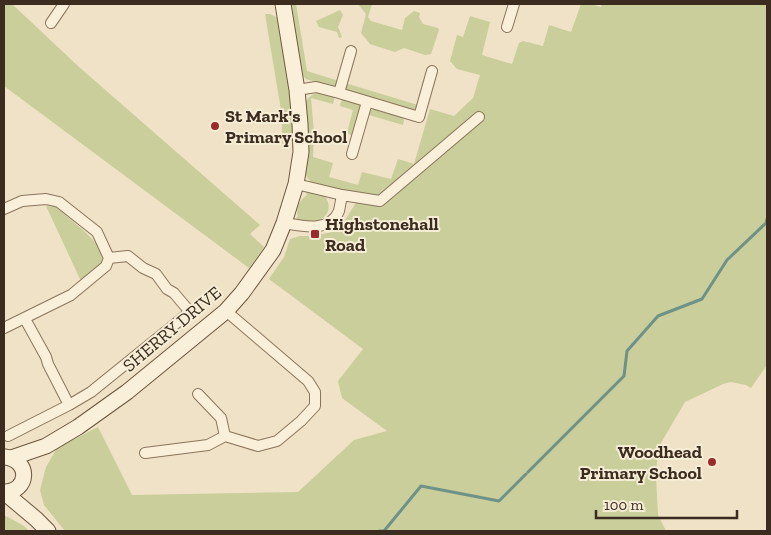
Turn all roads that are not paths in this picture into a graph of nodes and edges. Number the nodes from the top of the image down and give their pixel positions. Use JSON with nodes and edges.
{"nodes":[{"id":1,"x":63,"y":4,"type":"edge"},
{"id":2,"x":283,"y":4,"type":"edge"},
{"id":3,"x":514,"y":4,"type":"edge"},
{"id":4,"x":51,"y":23,"type":"dead end"},
{"id":5,"x":507,"y":27,"type":"dead end"},
{"id":6,"x":351,"y":51,"type":"dead end"},
{"id":7,"x":432,"y":71,"type":"dead end"},
{"id":8,"x":297,"y":90,"type":"junction"},
{"id":9,"x":339,"y":93,"type":"junction"},
{"id":10,"x":367,"y":102,"type":"junction"},
{"id":11,"x":479,"y":117,"type":"dead end"},
{"id":12,"x":352,"y":154,"type":"dead end"},
{"id":13,"x":296,"y":184,"type":"junction"},
{"id":14,"x":342,"y":195,"type":"junction"},
{"id":15,"x":4,"y":209,"type":"edge"},
{"id":16,"x":284,"y":223,"type":"junction"},
{"id":17,"x":109,"y":258,"type":"junction"},
{"id":18,"x":226,"y":311,"type":"junction"},
{"id":19,"x":25,"y":319,"type":"junction"},
{"id":20,"x":4,"y":328,"type":"edge"},
{"id":21,"x":198,"y":394,"type":"dead end"},
{"id":22,"x":69,"y":406,"type":"junction"},
{"id":23,"x":8,"y":436,"type":"dead end"},
{"id":24,"x":225,"y":436,"type":"junction"},
{"id":25,"x":46,"y":446,"type":"junction"},
{"id":26,"x":145,"y":453,"type":"dead end"},
{"id":27,"x":6,"y":457,"type":"edge"},
{"id":28,"x":23,"y":478,"type":"junction"},
{"id":29,"x":4,"y":493,"type":"edge"},
{"id":30,"x":36,"y":519,"type":"junction"},
{"id":31,"x":48,"y":531,"type":"edge"}],
"edges":[{"from":1,"to":4,"type":"street"},
{"from":2,"to":8,"type":"street","name":"SHERRY DRIVE"},
{"from":3,"to":5,"type":"street"},
{"from":6,"to":9,"type":"street"},
{"from":7,"to":10,"type":"street"},
{"from":8,"to":9,"type":"street"},
{"from":8,"to":13,"type":"street","name":"SHERRY DRIVE"},
{"from":9,"to":10,"type":"street"},
{"from":10,"to":12,"type":"street"},
{"from":11,"to":14,"type":"street"},
{"from":13,"to":14,"type":"street"},
{"from":13,"to":16,"type":"street","name":"SHERRY DRIVE"},
{"from":14,"to":16,"type":"street"},
{"from":15,"to":17,"type":"street"},
{"from":16,"to":18,"type":"street","name":"SHERRY DRIVE"},
{"from":17,"to":19,"type":"street"},
{"from":17,"to":22,"type":"street"},
{"from":18,"to":24,"type":"street"},
{"from":18,"to":25,"type":"street","name":"SHERRY DRIVE"},
{"from":19,"to":20,"type":"street"},
{"from":19,"to":22,"type":"street"},
{"from":21,"to":24,"type":"street"},
{"from":22,"to":23,"type":"street"},
{"from":24,"to":26,"type":"street"},
{"from":25,"to":27,"type":"street","name":"SHERRY DRIVE"},
{"from":25,"to":28,"type":"street","name":"SHERRY DRIVE"},
{"from":27,"to":28,"type":"street"},
{"from":28,"to":29,"type":"street","name":"SHERRY DRIVE"},
{"from":28,"to":30,"type":"street"},
{"from":29,"to":30,"type":"street"},
{"from":30,"to":31,"type":"street"}]}
